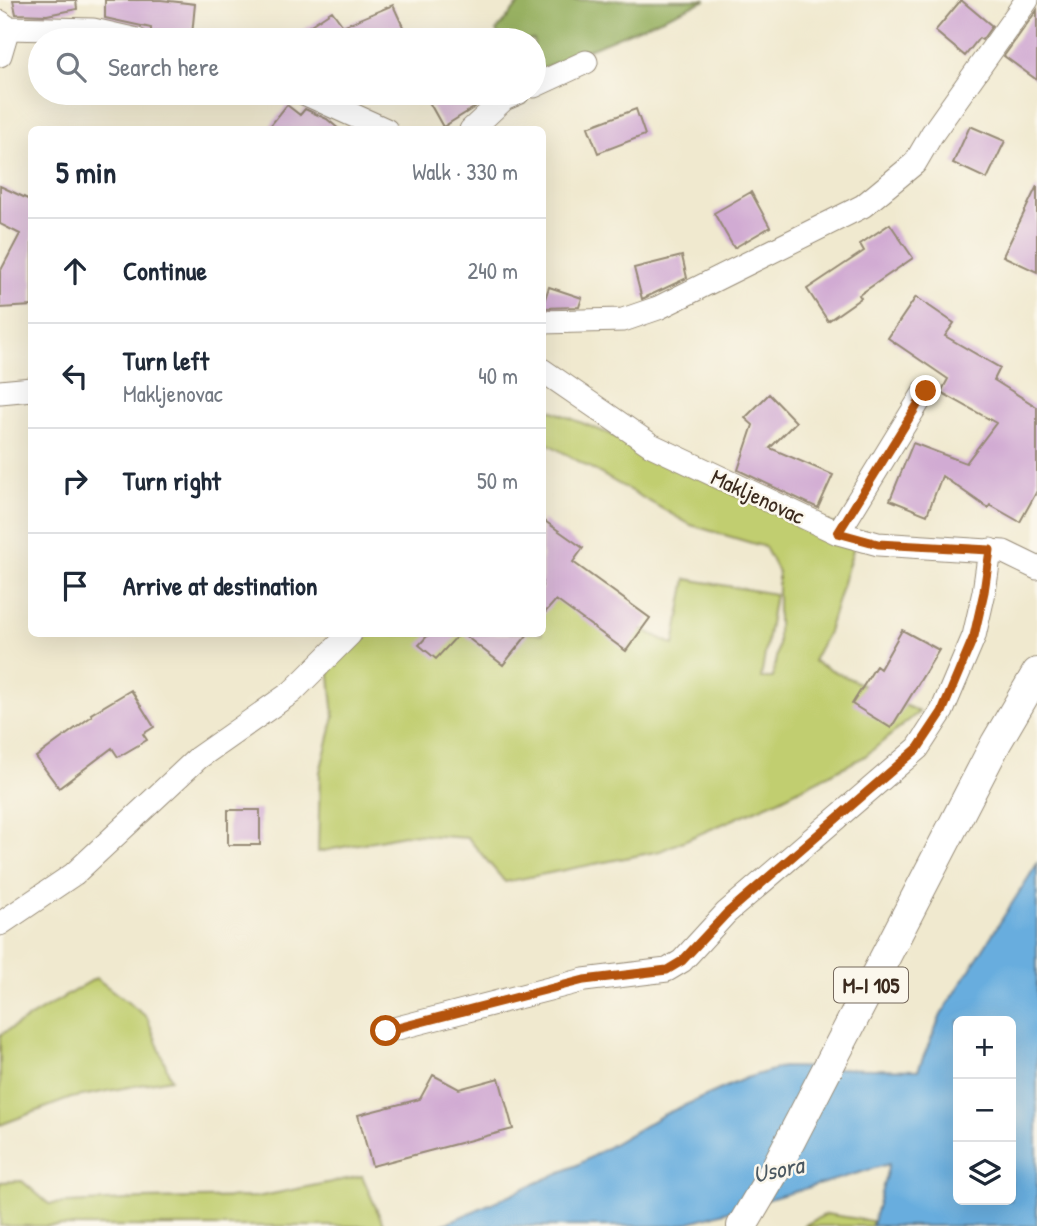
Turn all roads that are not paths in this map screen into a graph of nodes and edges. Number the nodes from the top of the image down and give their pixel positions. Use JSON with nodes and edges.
{"nodes":[{"id":1,"x":1027,"y":0,"type":"edge"},
{"id":2,"x":4,"y":25,"type":"edge"},
{"id":3,"x":57,"y":28,"type":"edge"},
{"id":4,"x":0,"y":55,"type":"edge"},
{"id":5,"x":586,"y":61,"type":"dead end"},
{"id":6,"x":546,"y":80,"type":"edge"},
{"id":7,"x":331,"y":105,"type":"edge"},
{"id":8,"x":498,"y":105,"type":"edge"},
{"id":9,"x":377,"y":126,"type":"edge"},
{"id":10,"x":475,"y":126,"type":"edge"},
{"id":11,"x":546,"y":323,"type":"edge"},
{"id":12,"x":546,"y":373,"type":"edge"},
{"id":13,"x":28,"y":389,"type":"edge"},
{"id":14,"x":926,"y":391,"type":"dead end"},
{"id":15,"x":0,"y":392,"type":"edge"},
{"id":16,"x":838,"y":533,"type":"junction"},
{"id":17,"x":1037,"y":548,"type":"edge"},
{"id":18,"x":997,"y":550,"type":"junction"},
{"id":19,"x":1037,"y":568,"type":"edge"},
{"id":20,"x":347,"y":637,"type":"edge"},
{"id":21,"x":1037,"y":673,"type":"edge"},
{"id":22,"x":0,"y":924,"type":"edge"},
{"id":23,"x":386,"y":1031,"type":"dead end"},
{"id":24,"x":742,"y":1226,"type":"edge"}],
"edges":[{"from":1,"to":11,"type":"street"},
{"from":2,"to":3,"type":"street"},
{"from":2,"to":4,"type":"street"},
{"from":5,"to":6,"type":"street"},
{"from":7,"to":9,"type":"street"},
{"from":8,"to":10,"type":"street"},
{"from":12,"to":16,"type":"street","name":"Makljenovac"},
{"from":13,"to":15,"type":"street"},
{"from":14,"to":16,"type":"street"},
{"from":16,"to":18,"type":"street","name":"Makljenovac"},
{"from":17,"to":18,"type":"street"},
{"from":18,"to":19,"type":"street","name":"Makljenovac"},
{"from":18,"to":23,"type":"street"},
{"from":20,"to":22,"type":"street"},
{"from":21,"to":24,"type":"main road","number":"M-I 105"}]}
